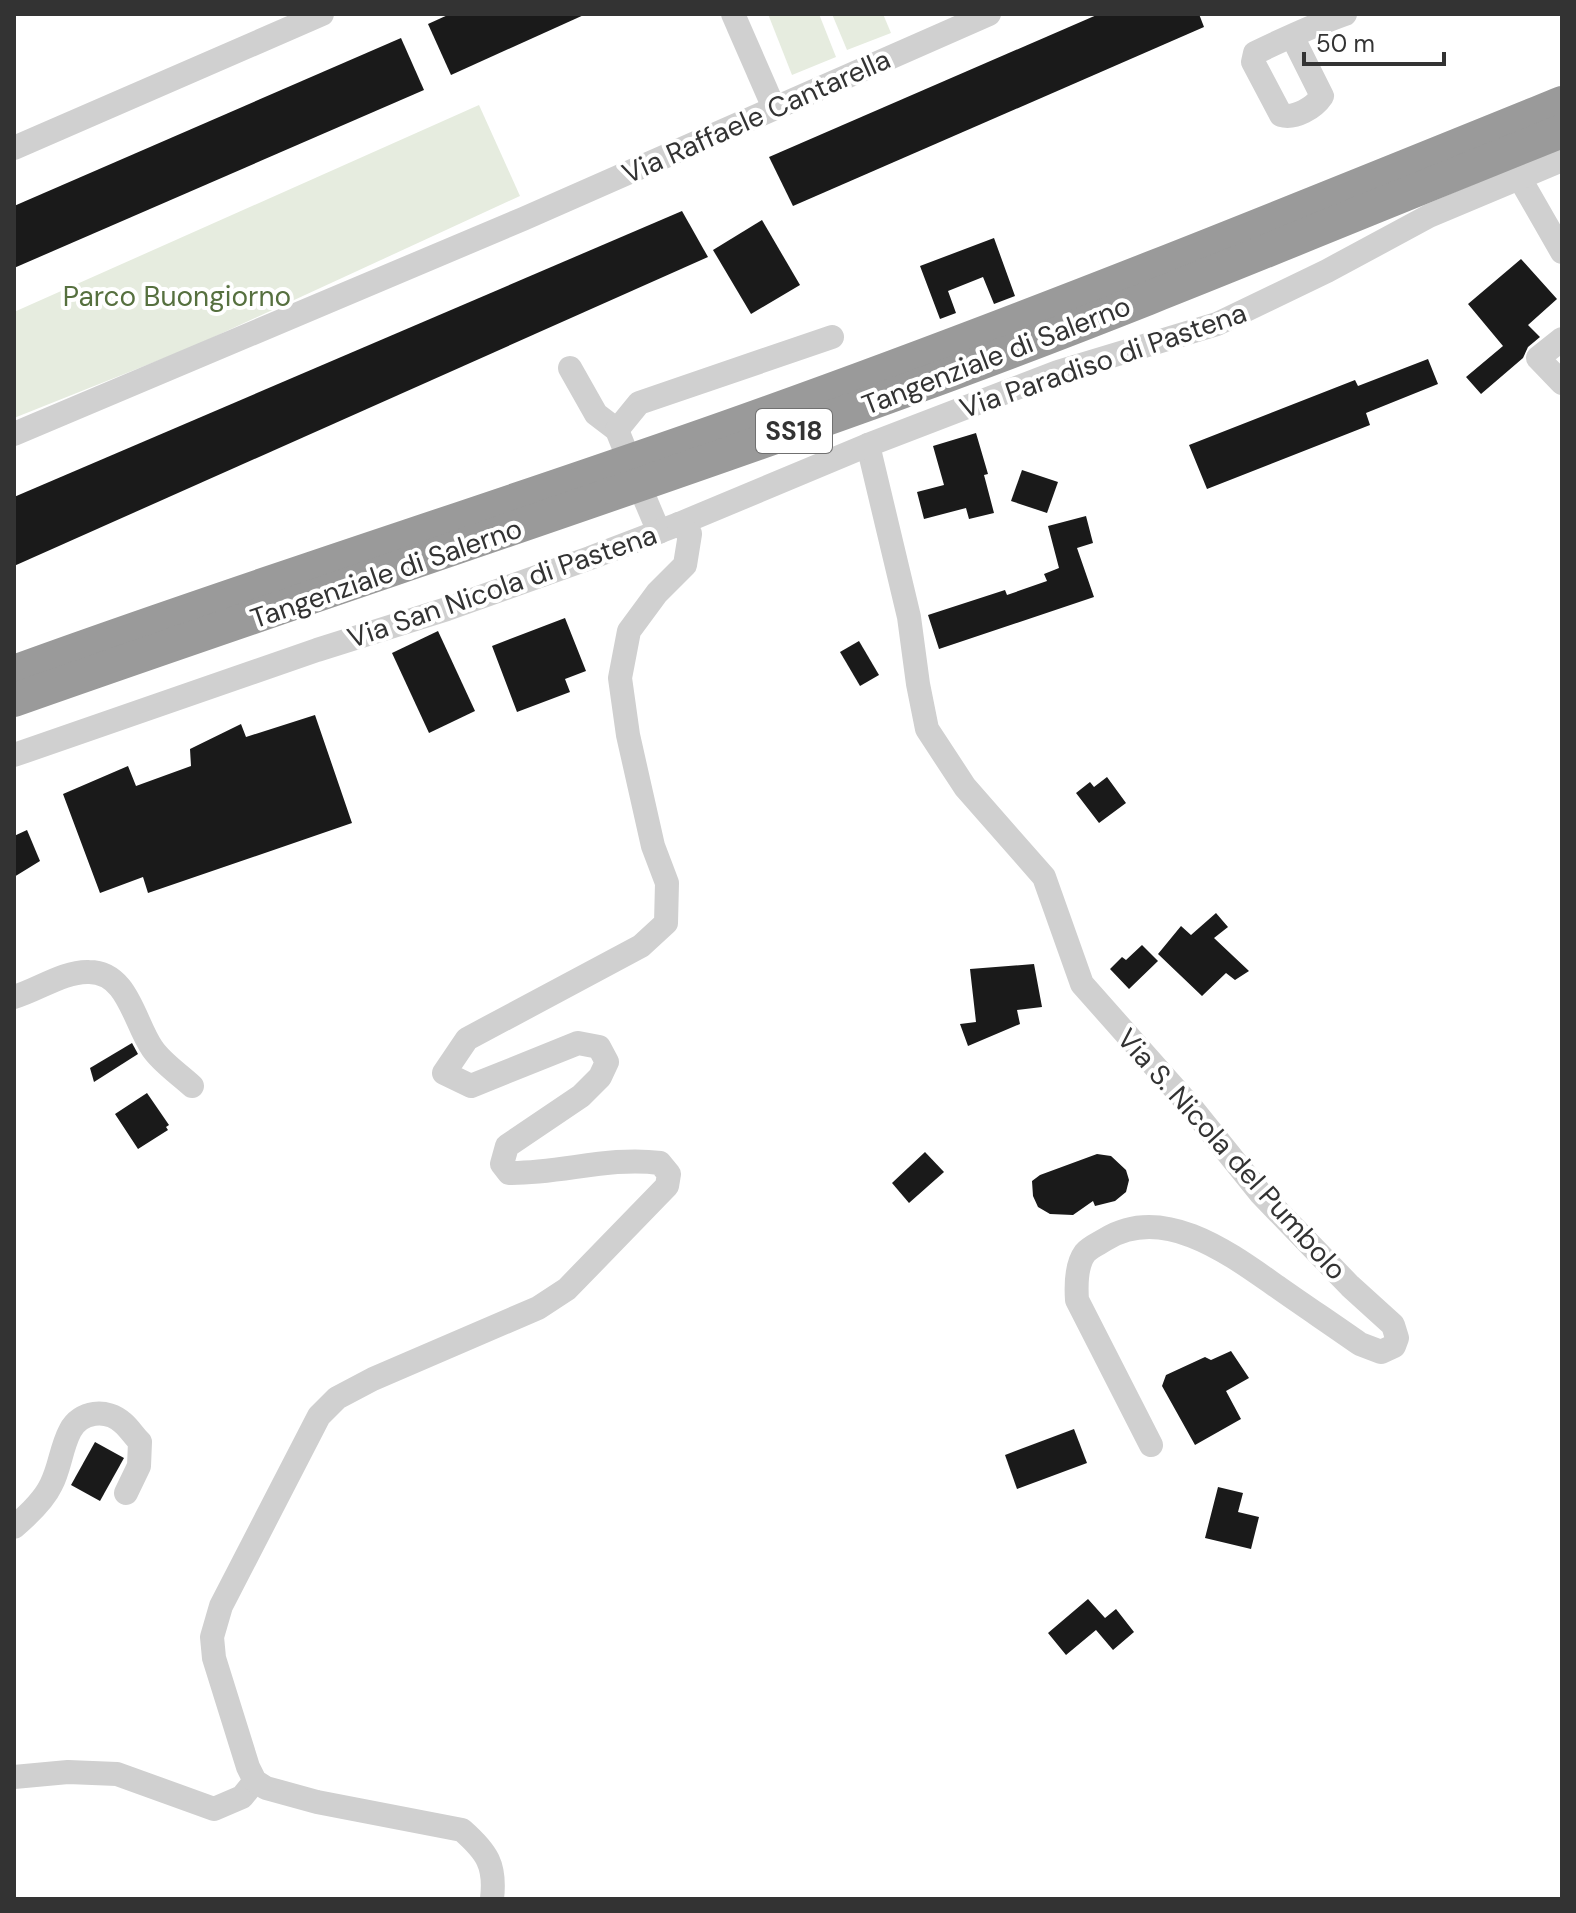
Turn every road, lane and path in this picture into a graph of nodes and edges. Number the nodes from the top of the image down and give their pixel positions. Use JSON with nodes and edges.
{"nodes":[{"id":1,"x":322,"y":14,"type":"edge"},
{"id":2,"x":733,"y":14,"type":"edge"},
{"id":3,"x":989,"y":14,"type":"edge"},
{"id":4,"x":1345,"y":14,"type":"edge"},
{"id":5,"x":1292,"y":36,"type":"dead end"},
{"id":6,"x":1562,"y":103,"type":"edge"},
{"id":7,"x":774,"y":108,"type":"junction"},
{"id":8,"x":1562,"y":131,"type":"edge"},
{"id":9,"x":14,"y":148,"type":"edge"},
{"id":10,"x":1562,"y":160,"type":"edge"},
{"id":11,"x":1519,"y":177,"type":"junction"},
{"id":12,"x":1562,"y":252,"type":"edge"},
{"id":13,"x":832,"y":337,"type":"dead end"},
{"id":14,"x":1562,"y":339,"type":"edge"},
{"id":15,"x":570,"y":368,"type":"dead end"},
{"id":16,"x":1562,"y":383,"type":"edge"},
{"id":17,"x":14,"y":434,"type":"edge"},
{"id":18,"x":868,"y":445,"type":"junction"},
{"id":19,"x":645,"y":499,"type":"dead end"},
{"id":20,"x":669,"y":528,"type":"junction"},
{"id":21,"x":14,"y":672,"type":"edge"},
{"id":22,"x":14,"y":700,"type":"edge"},
{"id":23,"x":14,"y":755,"type":"edge"},
{"id":24,"x":14,"y":997,"type":"edge"},
{"id":25,"x":192,"y":1086,"type":"dead end"},
{"id":26,"x":1151,"y":1445,"type":"dead end"},
{"id":27,"x":126,"y":1493,"type":"dead end"},
{"id":28,"x":14,"y":1527,"type":"edge"},
{"id":29,"x":14,"y":1777,"type":"edge"},
{"id":30,"x":255,"y":1781,"type":"junction"},
{"id":31,"x":492,"y":1899,"type":"edge"}],
"edges":[{"from":1,"to":9,"type":"street"},
{"from":2,"to":7,"type":"street"},
{"from":3,"to":7,"type":"street","name":"Via Raffaele Cantarella"},
{"from":4,"to":5,"type":"street"},
{"from":6,"to":21,"type":"highway","name":"Tangenziale di Salerno","number":"SS18"},
{"from":7,"to":17,"type":"street","name":"Via Raffaele Cantarella"},
{"from":8,"to":22,"type":"highway","name":"Tangenziale di Salerno","number":"SS18"},
{"from":10,"to":11,"type":"street","name":"Via Paradiso di Pastena"},
{"from":11,"to":12,"type":"street"},
{"from":11,"to":18,"type":"street","name":"Via Paradiso di Pastena"},
{"from":13,"to":15,"type":"street"},
{"from":14,"to":16,"type":"street"},
{"from":18,"to":20,"type":"street","name":"Via Paradiso di Pastena"},
{"from":18,"to":26,"type":"street","name":"Via S. Nicola del Pumbolo"},
{"from":19,"to":20,"type":"street"},
{"from":20,"to":23,"type":"street","name":"Via San Nicola di Pastena"},
{"from":20,"to":30,"type":"street","name":"Via San Nicola di Pastena"},
{"from":24,"to":25,"type":"street"},
{"from":27,"to":28,"type":"street"},
{"from":29,"to":30,"type":"street"},
{"from":30,"to":31,"type":"street"}]}
